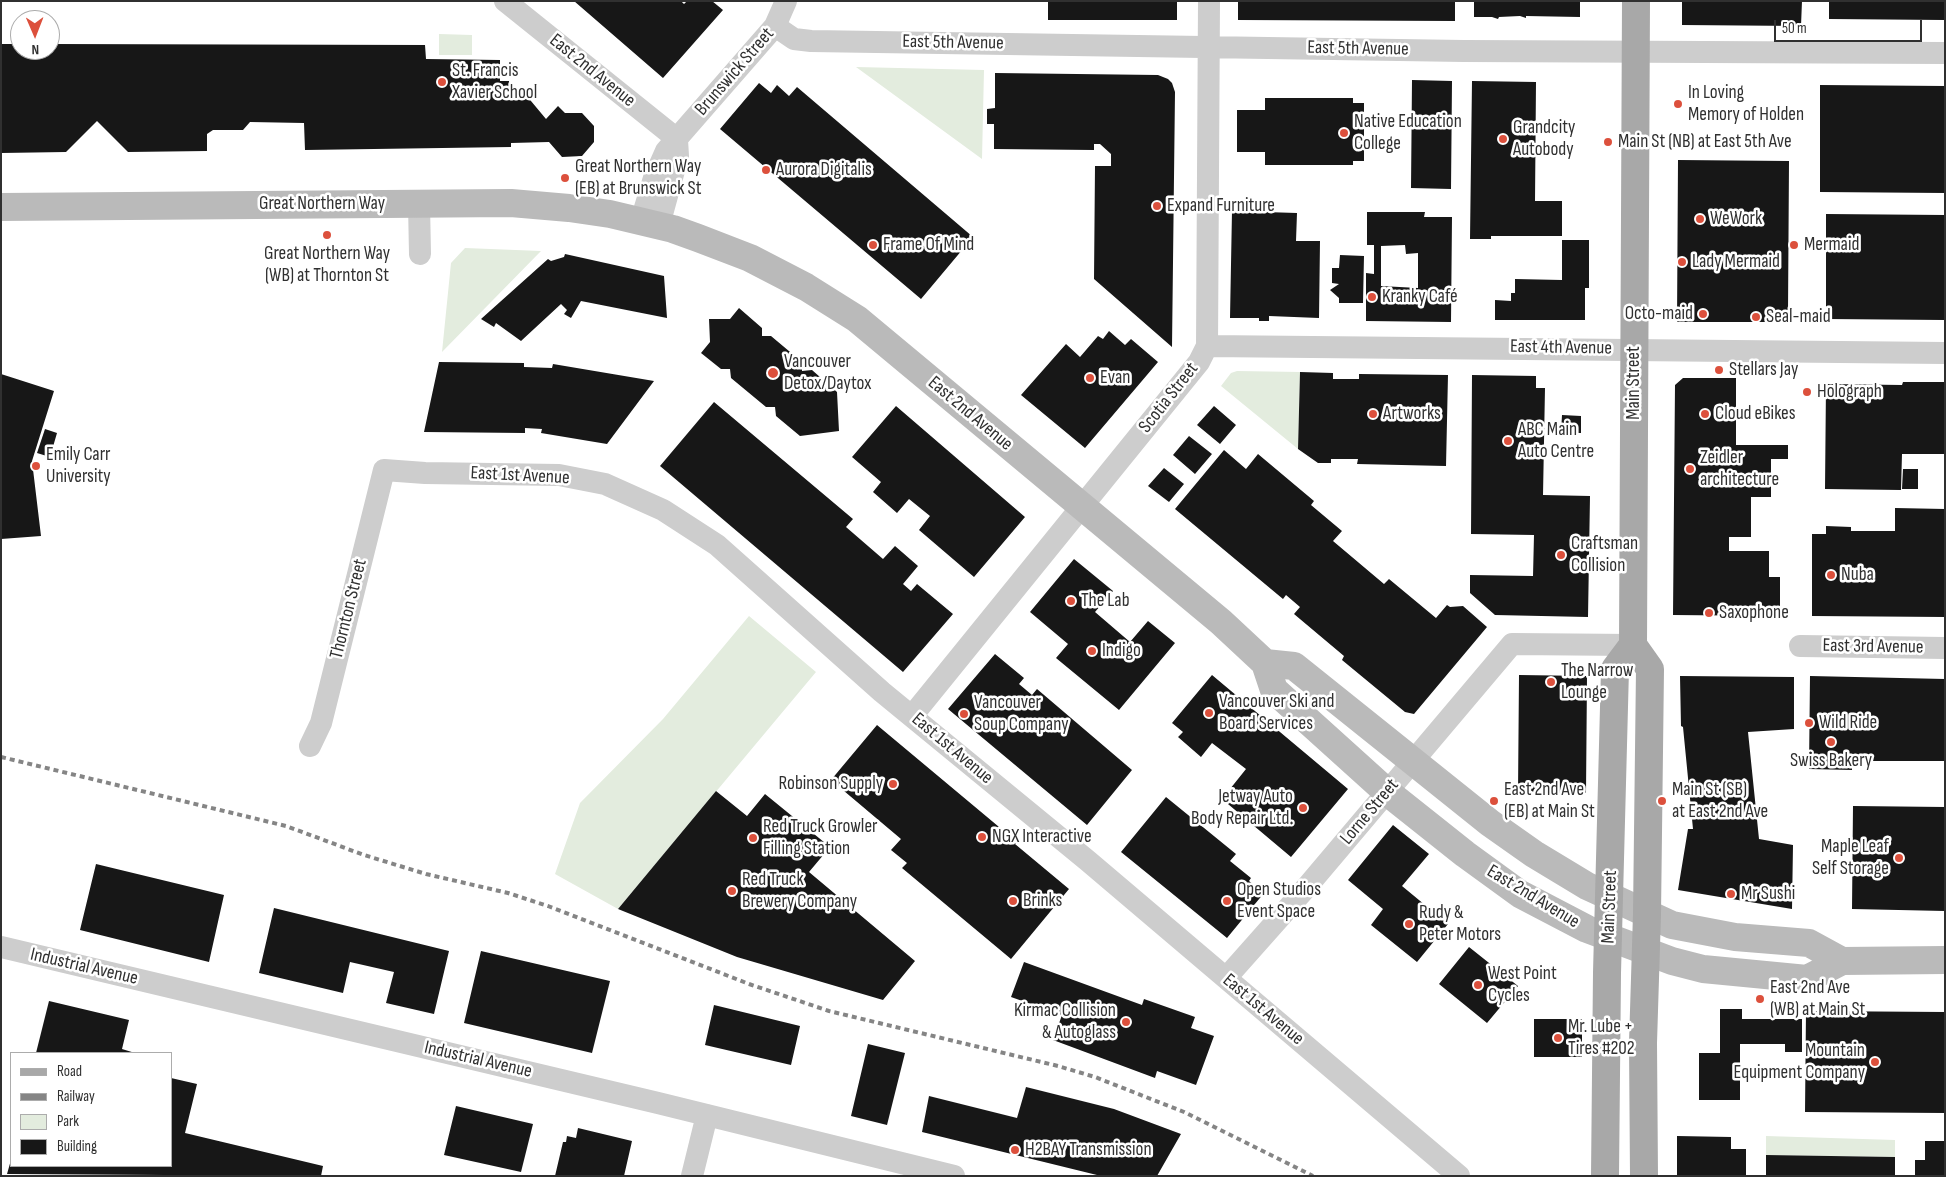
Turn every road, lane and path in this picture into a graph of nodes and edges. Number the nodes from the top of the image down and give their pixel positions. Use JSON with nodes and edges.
{"nodes":[{"id":1,"x":786,"y":1,"type":"edge"},
{"id":2,"x":1208,"y":1,"type":"edge"},
{"id":3,"x":1636,"y":1,"type":"edge"},
{"id":4,"x":507,"y":2,"type":"edge"},
{"id":5,"x":775,"y":26,"type":"junction"},
{"id":6,"x":1208,"y":47,"type":"junction"},
{"id":7,"x":1636,"y":52,"type":"junction"},
{"id":8,"x":1945,"y":53,"type":"edge"},
{"id":9,"x":676,"y":139,"type":"junction"},
{"id":10,"x":419,"y":204,"type":"junction"},
{"id":11,"x":1,"y":207,"type":"edge"},
{"id":12,"x":650,"y":223,"type":"junction"},
{"id":13,"x":420,"y":254,"type":"dead end"},
{"id":14,"x":1207,"y":346,"type":"junction"},
{"id":15,"x":1634,"y":350,"type":"junction"},
{"id":16,"x":1945,"y":353,"type":"edge"},
{"id":17,"x":384,"y":470,"type":"joint"},
{"id":18,"x":1081,"y":507,"type":"junction"},
{"id":19,"x":1633,"y":645,"type":"junction"},
{"id":20,"x":1800,"y":646,"type":"dead end"},
{"id":21,"x":1945,"y":648,"type":"edge"},
{"id":22,"x":1265,"y":663,"type":"junction"},
{"id":23,"x":912,"y":716,"type":"junction"},
{"id":24,"x":310,"y":746,"type":"dead end"},
{"id":25,"x":1413,"y":760,"type":"junction"},
{"id":26,"x":1387,"y":792,"type":"junction"},
{"id":27,"x":1610,"y":897,"type":"junction"},
{"id":28,"x":1647,"y":914,"type":"junction"},
{"id":29,"x":1608,"y":937,"type":"junction"},
{"id":30,"x":1,"y":947,"type":"edge"},
{"id":31,"x":1646,"y":951,"type":"junction"},
{"id":32,"x":1945,"y":960,"type":"edge"},
{"id":33,"x":1842,"y":961,"type":"junction"},
{"id":34,"x":1226,"y":978,"type":"junction"},
{"id":35,"x":707,"y":1115,"type":"junction"},
{"id":36,"x":692,"y":1176,"type":"edge"},
{"id":37,"x":954,"y":1176,"type":"edge"},
{"id":38,"x":1459,"y":1176,"type":"edge"},
{"id":39,"x":1605,"y":1176,"type":"edge"},
{"id":40,"x":1644,"y":1176,"type":"edge"}],
"edges":[{"from":1,"to":5,"type":"street","name":"Brunswick Street"},
{"from":2,"to":6,"type":"street","name":"Scotia Street"},
{"from":3,"to":7,"type":"main road","name":"Main Street"},
{"from":4,"to":9,"type":"street","name":"East 2nd Avenue"},
{"from":5,"to":6,"type":"street","name":"East 5th Avenue"},
{"from":5,"to":9,"type":"street","name":"Brunswick Street"},
{"from":6,"to":7,"type":"street","name":"East 5th Avenue"},
{"from":6,"to":14,"type":"street","name":"Scotia Street"},
{"from":7,"to":8,"type":"street","name":"East 5th Avenue"},
{"from":7,"to":15,"type":"main road","name":"Main Street"},
{"from":9,"to":12,"type":"street"},
{"from":10,"to":11,"type":"main road","name":"Great Northern Way"},
{"from":10,"to":12,"type":"main road","name":"Great Northern Way"},
{"from":10,"to":13,"type":"street"},
{"from":12,"to":18,"type":"main road","name":"East 2nd Avenue"},
{"from":14,"to":15,"type":"street","name":"East 4th Avenue"},
{"from":14,"to":18,"type":"street","name":"Scotia Street"},
{"from":15,"to":16,"type":"street","name":"East 4th Avenue"},
{"from":15,"to":19,"type":"main road","name":"Main Street"},
{"from":17,"to":23,"type":"street","name":"East 1st Avenue"},
{"from":17,"to":24,"type":"street","name":"Thornton Street"},
{"from":18,"to":22,"type":"main road","name":"East 2nd Avenue"},
{"from":18,"to":23,"type":"street","name":"Scotia Street"},
{"from":19,"to":25,"type":"street","name":"Lorne Street"},
{"from":19,"to":27,"type":"main road","name":"Main Street"},
{"from":19,"to":28,"type":"main road","name":"Main Street"},
{"from":20,"to":21,"type":"street","name":"East 3rd Avenue"},
{"from":22,"to":25,"type":"main road","name":"East 2nd Avenue"},
{"from":22,"to":26,"type":"main road","name":"East 2nd Avenue"},
{"from":23,"to":34,"type":"street","name":"East 1st Avenue"},
{"from":25,"to":26,"type":"street","name":"Lorne Street"},
{"from":25,"to":27,"type":"main road","name":"East 2nd Avenue"},
{"from":26,"to":29,"type":"main road","name":"East 2nd Avenue"},
{"from":26,"to":34,"type":"street","name":"Lorne Street"},
{"from":27,"to":28,"type":"main road","name":"East 2nd Avenue"},
{"from":27,"to":29,"type":"main road","name":"Main Street"},
{"from":28,"to":31,"type":"main road","name":"Main Street"},
{"from":28,"to":33,"type":"main road","name":"East 2nd Avenue"},
{"from":29,"to":31,"type":"main road","name":"East 2nd Avenue"},
{"from":29,"to":39,"type":"main road","name":"Main Street"},
{"from":30,"to":35,"type":"street","name":"Industrial Avenue"},
{"from":31,"to":33,"type":"main road","name":"East 2nd Avenue"},
{"from":31,"to":40,"type":"main road","name":"Main Street"},
{"from":32,"to":33,"type":"main road","name":"East 2nd Avenue"},
{"from":34,"to":38,"type":"street","name":"East 1st Avenue"},
{"from":35,"to":36,"type":"street"},
{"from":35,"to":37,"type":"street","name":"Industrial Avenue"}]}
